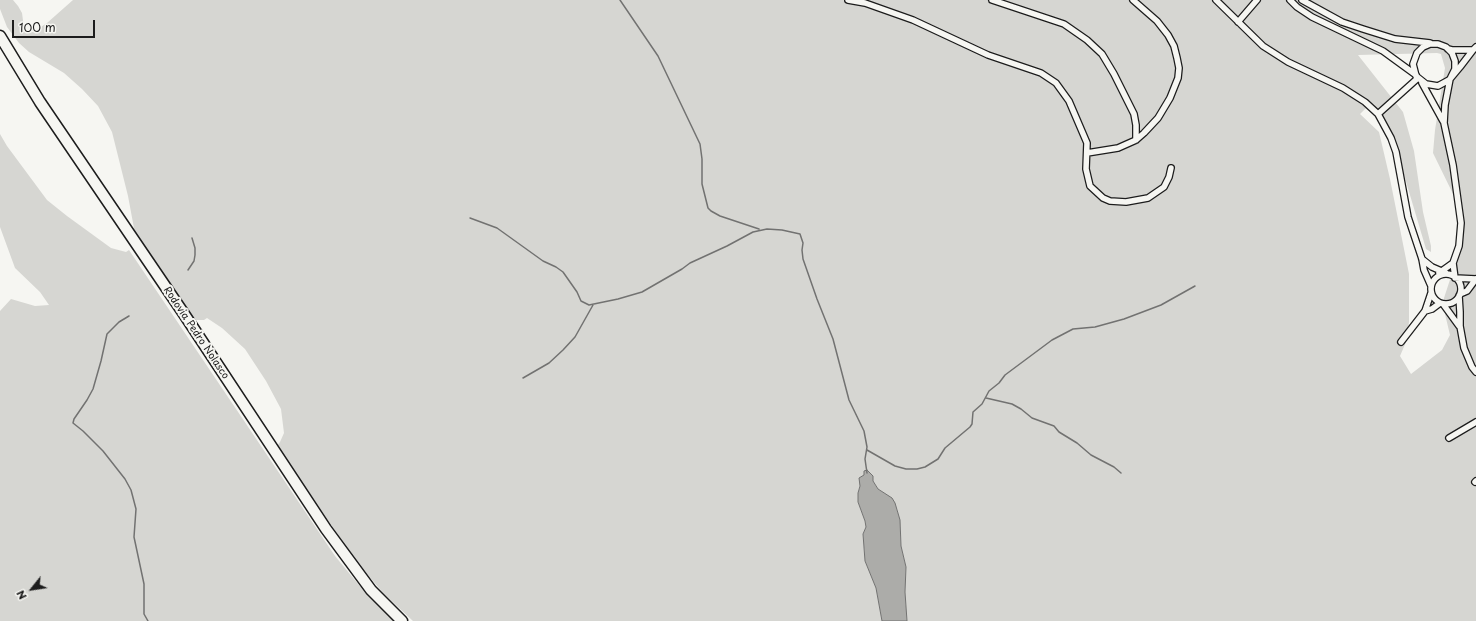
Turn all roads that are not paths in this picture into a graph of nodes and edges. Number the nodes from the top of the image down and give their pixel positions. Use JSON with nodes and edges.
{"nodes":[{"id":1,"x":848,"y":0,"type":"edge"},
{"id":2,"x":992,"y":0,"type":"edge"},
{"id":3,"x":1132,"y":0,"type":"edge"},
{"id":4,"x":1216,"y":0,"type":"edge"},
{"id":5,"x":1257,"y":0,"type":"edge"},
{"id":6,"x":1290,"y":0,"type":"edge"},
{"id":7,"x":1302,"y":0,"type":"edge"},
{"id":8,"x":1238,"y":22,"type":"junction"},
{"id":9,"x":0,"y":36,"type":"edge"},
{"id":10,"x":1434,"y":44,"type":"junction"},
{"id":11,"x":1475,"y":48,"type":"edge"},
{"id":12,"x":1448,"y":49,"type":"junction"},
{"id":13,"x":1418,"y":78,"type":"junction"},
{"id":14,"x":1451,"y":78,"type":"junction"},
{"id":15,"x":1378,"y":114,"type":"junction"},
{"id":16,"x":1444,"y":123,"type":"junction"},
{"id":17,"x":1136,"y":140,"type":"junction"},
{"id":18,"x":1087,"y":153,"type":"junction"},
{"id":19,"x":1171,"y":168,"type":"dead end"},
{"id":20,"x":1422,"y":259,"type":"junction"},
{"id":21,"x":1453,"y":263,"type":"junction"},
{"id":22,"x":1441,"y":271,"type":"junction"},
{"id":23,"x":1453,"y":277,"type":"junction"},
{"id":24,"x":1476,"y":279,"type":"edge"},
{"id":25,"x":1434,"y":280,"type":"junction"},
{"id":26,"x":1431,"y":286,"type":"junction"},
{"id":27,"x":1431,"y":293,"type":"junction"},
{"id":28,"x":1459,"y":295,"type":"junction"},
{"id":29,"x":1441,"y":304,"type":"junction"},
{"id":30,"x":1425,"y":311,"type":"junction"},
{"id":31,"x":1460,"y":326,"type":"junction"},
{"id":32,"x":1402,"y":342,"type":"dead end"},
{"id":33,"x":1476,"y":372,"type":"edge"},
{"id":34,"x":1476,"y":422,"type":"edge"},
{"id":35,"x":1449,"y":438,"type":"dead end"},
{"id":36,"x":402,"y":621,"type":"edge"}],
"edges":[{"from":1,"to":18,"type":"street"},
{"from":2,"to":17,"type":"street"},
{"from":3,"to":17,"type":"street"},
{"from":4,"to":8,"type":"street"},
{"from":5,"to":8,"type":"street"},
{"from":6,"to":13,"type":"street"},
{"from":7,"to":10,"type":"street"},
{"from":8,"to":15,"type":"street"},
{"from":9,"to":36,"type":"highway","name":"Rodovia Pedro Nolasco"},
{"from":10,"to":12,"type":"street"},
{"from":10,"to":13,"type":"street"},
{"from":11,"to":12,"type":"street"},
{"from":11,"to":14,"type":"street"},
{"from":12,"to":14,"type":"street"},
{"from":13,"to":14,"type":"street"},
{"from":13,"to":15,"type":"street"},
{"from":13,"to":16,"type":"street"},
{"from":14,"to":16,"type":"street"},
{"from":15,"to":20,"type":"street"},
{"from":16,"to":21,"type":"street"},
{"from":17,"to":18,"type":"street"},
{"from":18,"to":19,"type":"street"},
{"from":20,"to":22,"type":"street"},
{"from":20,"to":26,"type":"street"},
{"from":21,"to":22,"type":"street"},
{"from":21,"to":23,"type":"street"},
{"from":22,"to":23,"type":"street"},
{"from":22,"to":25,"type":"street"},
{"from":23,"to":24,"type":"street"},
{"from":23,"to":25,"type":"street"},
{"from":23,"to":28,"type":"street"},
{"from":24,"to":28,"type":"street"},
{"from":25,"to":26,"type":"street"},
{"from":26,"to":27,"type":"street"},
{"from":27,"to":29,"type":"street"},
{"from":27,"to":30,"type":"street"},
{"from":28,"to":29,"type":"street"},
{"from":28,"to":31,"type":"street"},
{"from":29,"to":30,"type":"street"},
{"from":29,"to":31,"type":"street"},
{"from":30,"to":32,"type":"street"},
{"from":31,"to":33,"type":"street"},
{"from":34,"to":35,"type":"street"}]}
